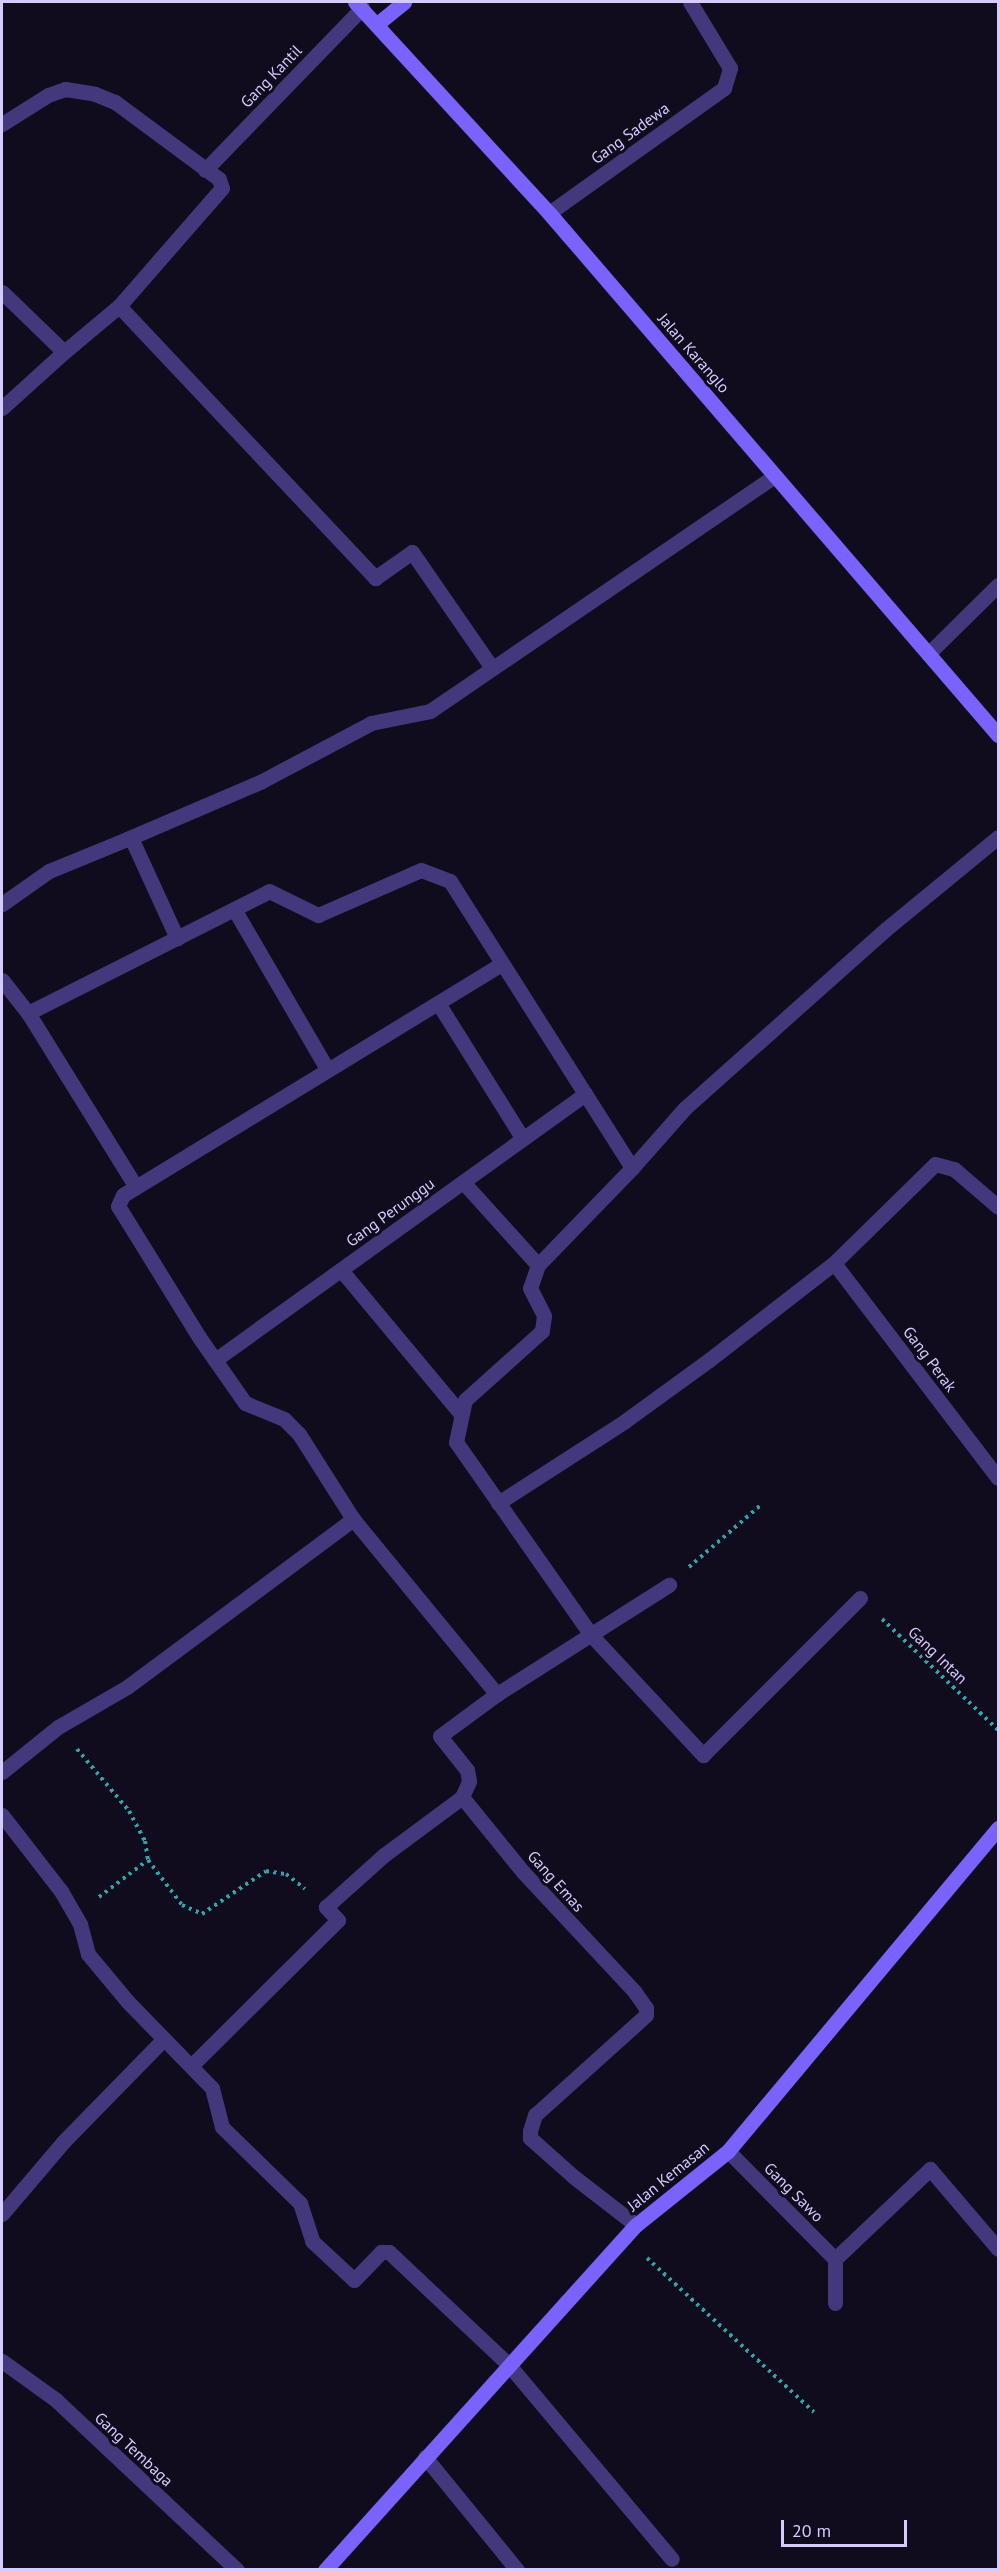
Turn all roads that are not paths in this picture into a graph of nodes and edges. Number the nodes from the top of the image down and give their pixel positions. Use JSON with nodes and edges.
{"nodes":[{"id":1,"x":404,"y":2,"type":"edge"},
{"id":2,"x":690,"y":2,"type":"edge"},
{"id":3,"x":358,"y":5,"type":"edge"},
{"id":4,"x":377,"y":24,"type":"junction"},
{"id":5,"x":2,"y":124,"type":"edge"},
{"id":6,"x":205,"y":170,"type":"junction"},
{"id":7,"x":549,"y":213,"type":"junction"},
{"id":8,"x":2,"y":292,"type":"edge"},
{"id":9,"x":119,"y":306,"type":"junction"},
{"id":10,"x":64,"y":352,"type":"junction"},
{"id":11,"x":2,"y":408,"type":"edge"},
{"id":12,"x":775,"y":476,"type":"junction"},
{"id":13,"x":999,"y":585,"type":"edge"},
{"id":14,"x":928,"y":654,"type":"junction"},
{"id":15,"x":492,"y":668,"type":"junction"},
{"id":16,"x":999,"y":735,"type":"edge"},
{"id":17,"x":999,"y":837,"type":"edge"},
{"id":18,"x":127,"y":839,"type":"junction"},
{"id":19,"x":2,"y":904,"type":"edge"},
{"id":20,"x":234,"y":909,"type":"junction"},
{"id":21,"x":177,"y":938,"type":"junction"},
{"id":22,"x":502,"y":964,"type":"junction"},
{"id":23,"x":2,"y":980,"type":"edge"},
{"id":24,"x":438,"y":1003,"type":"junction"},
{"id":25,"x":28,"y":1013,"type":"junction"},
{"id":26,"x":327,"y":1069,"type":"junction"},
{"id":27,"x":585,"y":1094,"type":"junction"},
{"id":28,"x":523,"y":1139,"type":"junction"},
{"id":29,"x":632,"y":1168,"type":"junction"},
{"id":30,"x":463,"y":1182,"type":"junction"},
{"id":31,"x":136,"y":1187,"type":"junction"},
{"id":32,"x":999,"y":1207,"type":"edge"},
{"id":33,"x":834,"y":1263,"type":"junction"},
{"id":34,"x":538,"y":1265,"type":"junction"},
{"id":35,"x":341,"y":1270,"type":"junction"},
{"id":36,"x":215,"y":1360,"type":"junction"},
{"id":37,"x":460,"y":1413,"type":"junction"},
{"id":38,"x":999,"y":1478,"type":"edge"},
{"id":39,"x":498,"y":1503,"type":"junction"},
{"id":40,"x":353,"y":1519,"type":"junction"},
{"id":41,"x":669,"y":1585,"type":"road end"},
{"id":42,"x":860,"y":1598,"type":"road end"},
{"id":43,"x":592,"y":1636,"type":"junction"},
{"id":44,"x":498,"y":1694,"type":"junction"},
{"id":45,"x":2,"y":1772,"type":"edge"},
{"id":46,"x":462,"y":1797,"type":"junction"},
{"id":47,"x":2,"y":1815,"type":"edge"},
{"id":48,"x":999,"y":1828,"type":"edge"},
{"id":49,"x":164,"y":2039,"type":"junction"},
{"id":50,"x":191,"y":2066,"type":"junction"},
{"id":51,"x":728,"y":2151,"type":"junction"},
{"id":52,"x":2,"y":2214,"type":"edge"},
{"id":53,"x":636,"y":2225,"type":"junction"},
{"id":54,"x":999,"y":2249,"type":"edge"},
{"id":55,"x":835,"y":2259,"type":"junction"},
{"id":56,"x":835,"y":2303,"type":"dead end"},
{"id":57,"x":2,"y":2361,"type":"edge"},
{"id":58,"x":509,"y":2365,"type":"junction"},
{"id":59,"x":424,"y":2457,"type":"junction"},
{"id":60,"x":672,"y":2559,"type":"dead end"},
{"id":61,"x":237,"y":2570,"type":"edge"},
{"id":62,"x":325,"y":2570,"type":"edge"},
{"id":63,"x":517,"y":2570,"type":"edge"}],
"edges":[{"from":1,"to":4,"type":"street"},
{"from":2,"to":7,"type":"street","name":"Gang Sadewa"},
{"from":3,"to":4,"type":"street","name":"Jalan Karanglo"},
{"from":3,"to":6,"type":"street","name":"Gang Kantil"},
{"from":4,"to":7,"type":"street","name":"Jalan Karanglo"},
{"from":5,"to":6,"type":"street"},
{"from":6,"to":9,"type":"street"},
{"from":7,"to":12,"type":"street","name":"Jalan Karanglo"},
{"from":8,"to":10,"type":"street"},
{"from":9,"to":10,"type":"street"},
{"from":9,"to":15,"type":"street"},
{"from":10,"to":11,"type":"street"},
{"from":12,"to":14,"type":"street","name":"Jalan Karanglo"},
{"from":12,"to":15,"type":"street"},
{"from":13,"to":14,"type":"street"},
{"from":14,"to":16,"type":"street","name":"Jalan Karanglo"},
{"from":15,"to":18,"type":"street"},
{"from":17,"to":29,"type":"street"},
{"from":18,"to":19,"type":"street"},
{"from":18,"to":21,"type":"street"},
{"from":20,"to":21,"type":"street"},
{"from":20,"to":22,"type":"street"},
{"from":20,"to":26,"type":"street"},
{"from":21,"to":25,"type":"street"},
{"from":22,"to":24,"type":"street"},
{"from":22,"to":27,"type":"street"},
{"from":23,"to":25,"type":"street"},
{"from":24,"to":26,"type":"street"},
{"from":24,"to":28,"type":"street"},
{"from":25,"to":31,"type":"street"},
{"from":26,"to":31,"type":"street"},
{"from":27,"to":28,"type":"street","name":"Gang Perunggu"},
{"from":27,"to":29,"type":"street"},
{"from":28,"to":30,"type":"street","name":"Gang Perunggu"},
{"from":29,"to":34,"type":"street"},
{"from":30,"to":34,"type":"street"},
{"from":30,"to":35,"type":"street","name":"Gang Perunggu"},
{"from":31,"to":36,"type":"street"},
{"from":32,"to":33,"type":"street"},
{"from":33,"to":38,"type":"street","name":"Gang Perak"},
{"from":33,"to":39,"type":"street"},
{"from":34,"to":37,"type":"street"},
{"from":35,"to":36,"type":"street","name":"Gang Perunggu"},
{"from":35,"to":37,"type":"street"},
{"from":36,"to":40,"type":"street"},
{"from":37,"to":39,"type":"street"},
{"from":39,"to":43,"type":"street"},
{"from":40,"to":44,"type":"street"},
{"from":40,"to":45,"type":"street"},
{"from":41,"to":43,"type":"street"},
{"from":42,"to":43,"type":"street"},
{"from":43,"to":44,"type":"street"},
{"from":44,"to":46,"type":"street"},
{"from":46,"to":50,"type":"street"},
{"from":46,"to":53,"type":"street","name":"Gang Emas"},
{"from":47,"to":49,"type":"street"},
{"from":48,"to":51,"type":"street","name":"Jalan Kemasan"},
{"from":49,"to":50,"type":"street"},
{"from":49,"to":52,"type":"street"},
{"from":50,"to":58,"type":"street"},
{"from":51,"to":53,"type":"street","name":"Jalan Kemasan"},
{"from":51,"to":55,"type":"street","name":"Gang Sawo"},
{"from":53,"to":58,"type":"street","name":"Jalan Kemasan"},
{"from":54,"to":55,"type":"street"},
{"from":55,"to":56,"type":"street"},
{"from":57,"to":61,"type":"street","name":"Gang Tembaga"},
{"from":58,"to":59,"type":"street","name":"Jalan Kemasan"},
{"from":58,"to":60,"type":"street"},
{"from":59,"to":62,"type":"street","name":"Jalan Kemasan"},
{"from":59,"to":63,"type":"street"}]}
